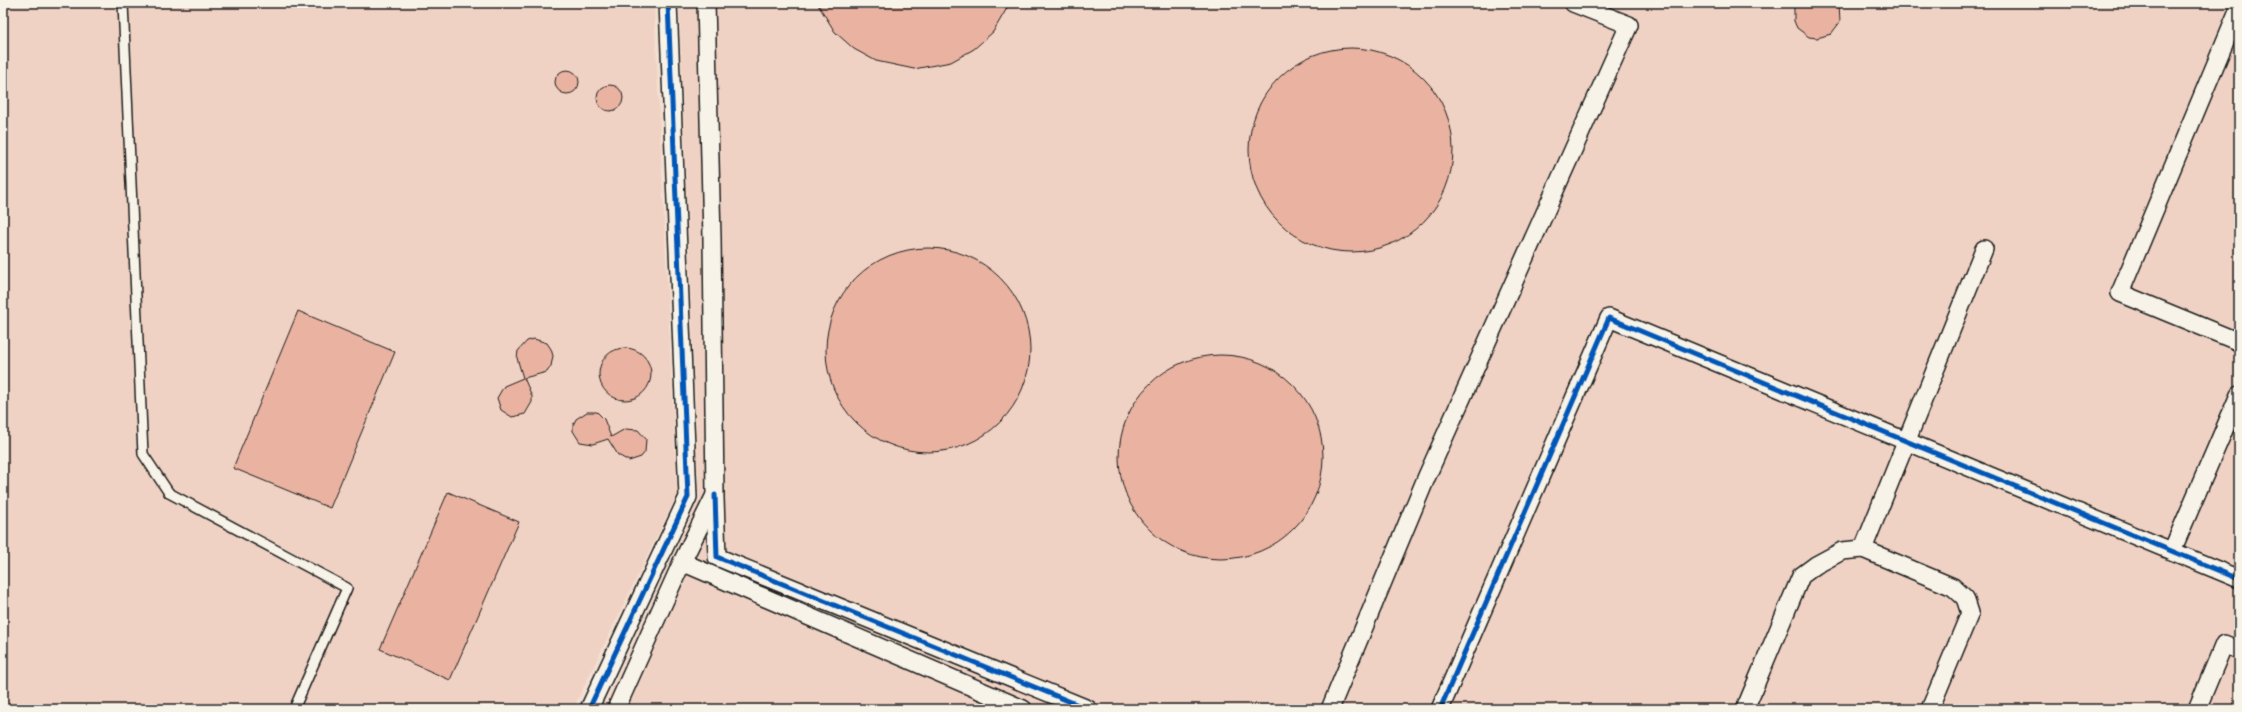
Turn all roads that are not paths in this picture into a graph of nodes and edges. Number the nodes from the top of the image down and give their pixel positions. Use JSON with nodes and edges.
{"nodes":[{"id":1,"x":123,"y":3,"type":"edge"},
{"id":2,"x":668,"y":3,"type":"edge"},
{"id":3,"x":706,"y":3,"type":"edge"},
{"id":4,"x":1573,"y":3,"type":"edge"},
{"id":5,"x":2239,"y":8,"type":"edge"},
{"id":6,"x":1984,"y":249,"type":"dead end"},
{"id":7,"x":2239,"y":342,"type":"edge"},
{"id":8,"x":2239,"y":395,"type":"edge"},
{"id":9,"x":1906,"y":441,"type":"junction"},
{"id":10,"x":715,"y":494,"type":"junction"},
{"id":11,"x":1863,"y":549,"type":"junction"},
{"id":12,"x":2172,"y":551,"type":"junction"},
{"id":13,"x":682,"y":562,"type":"junction"},
{"id":14,"x":2239,"y":579,"type":"edge"},
{"id":15,"x":2239,"y":650,"type":"edge"},
{"id":16,"x":294,"y":709,"type":"edge"},
{"id":17,"x":588,"y":709,"type":"edge"},
{"id":18,"x":616,"y":709,"type":"edge"},
{"id":19,"x":1023,"y":709,"type":"edge"},
{"id":20,"x":1088,"y":709,"type":"edge"},
{"id":21,"x":1330,"y":709,"type":"edge"},
{"id":22,"x":1440,"y":709,"type":"edge"},
{"id":23,"x":1745,"y":709,"type":"edge"},
{"id":24,"x":1930,"y":709,"type":"edge"},
{"id":25,"x":2197,"y":709,"type":"edge"}],
"edges":[{"from":1,"to":16,"type":"lane"},
{"from":2,"to":17,"type":"street"},
{"from":3,"to":10,"type":"street"},
{"from":4,"to":21,"type":"street"},
{"from":5,"to":7,"type":"street"},
{"from":6,"to":9,"type":"street"},
{"from":8,"to":12,"type":"street"},
{"from":9,"to":11,"type":"street"},
{"from":9,"to":12,"type":"street"},
{"from":9,"to":22,"type":"street"},
{"from":10,"to":13,"type":"street"},
{"from":10,"to":20,"type":"street"},
{"from":11,"to":23,"type":"street"},
{"from":11,"to":24,"type":"street"},
{"from":12,"to":14,"type":"street"},
{"from":13,"to":18,"type":"street"},
{"from":13,"to":19,"type":"street"},
{"from":15,"to":25,"type":"street"}]}
